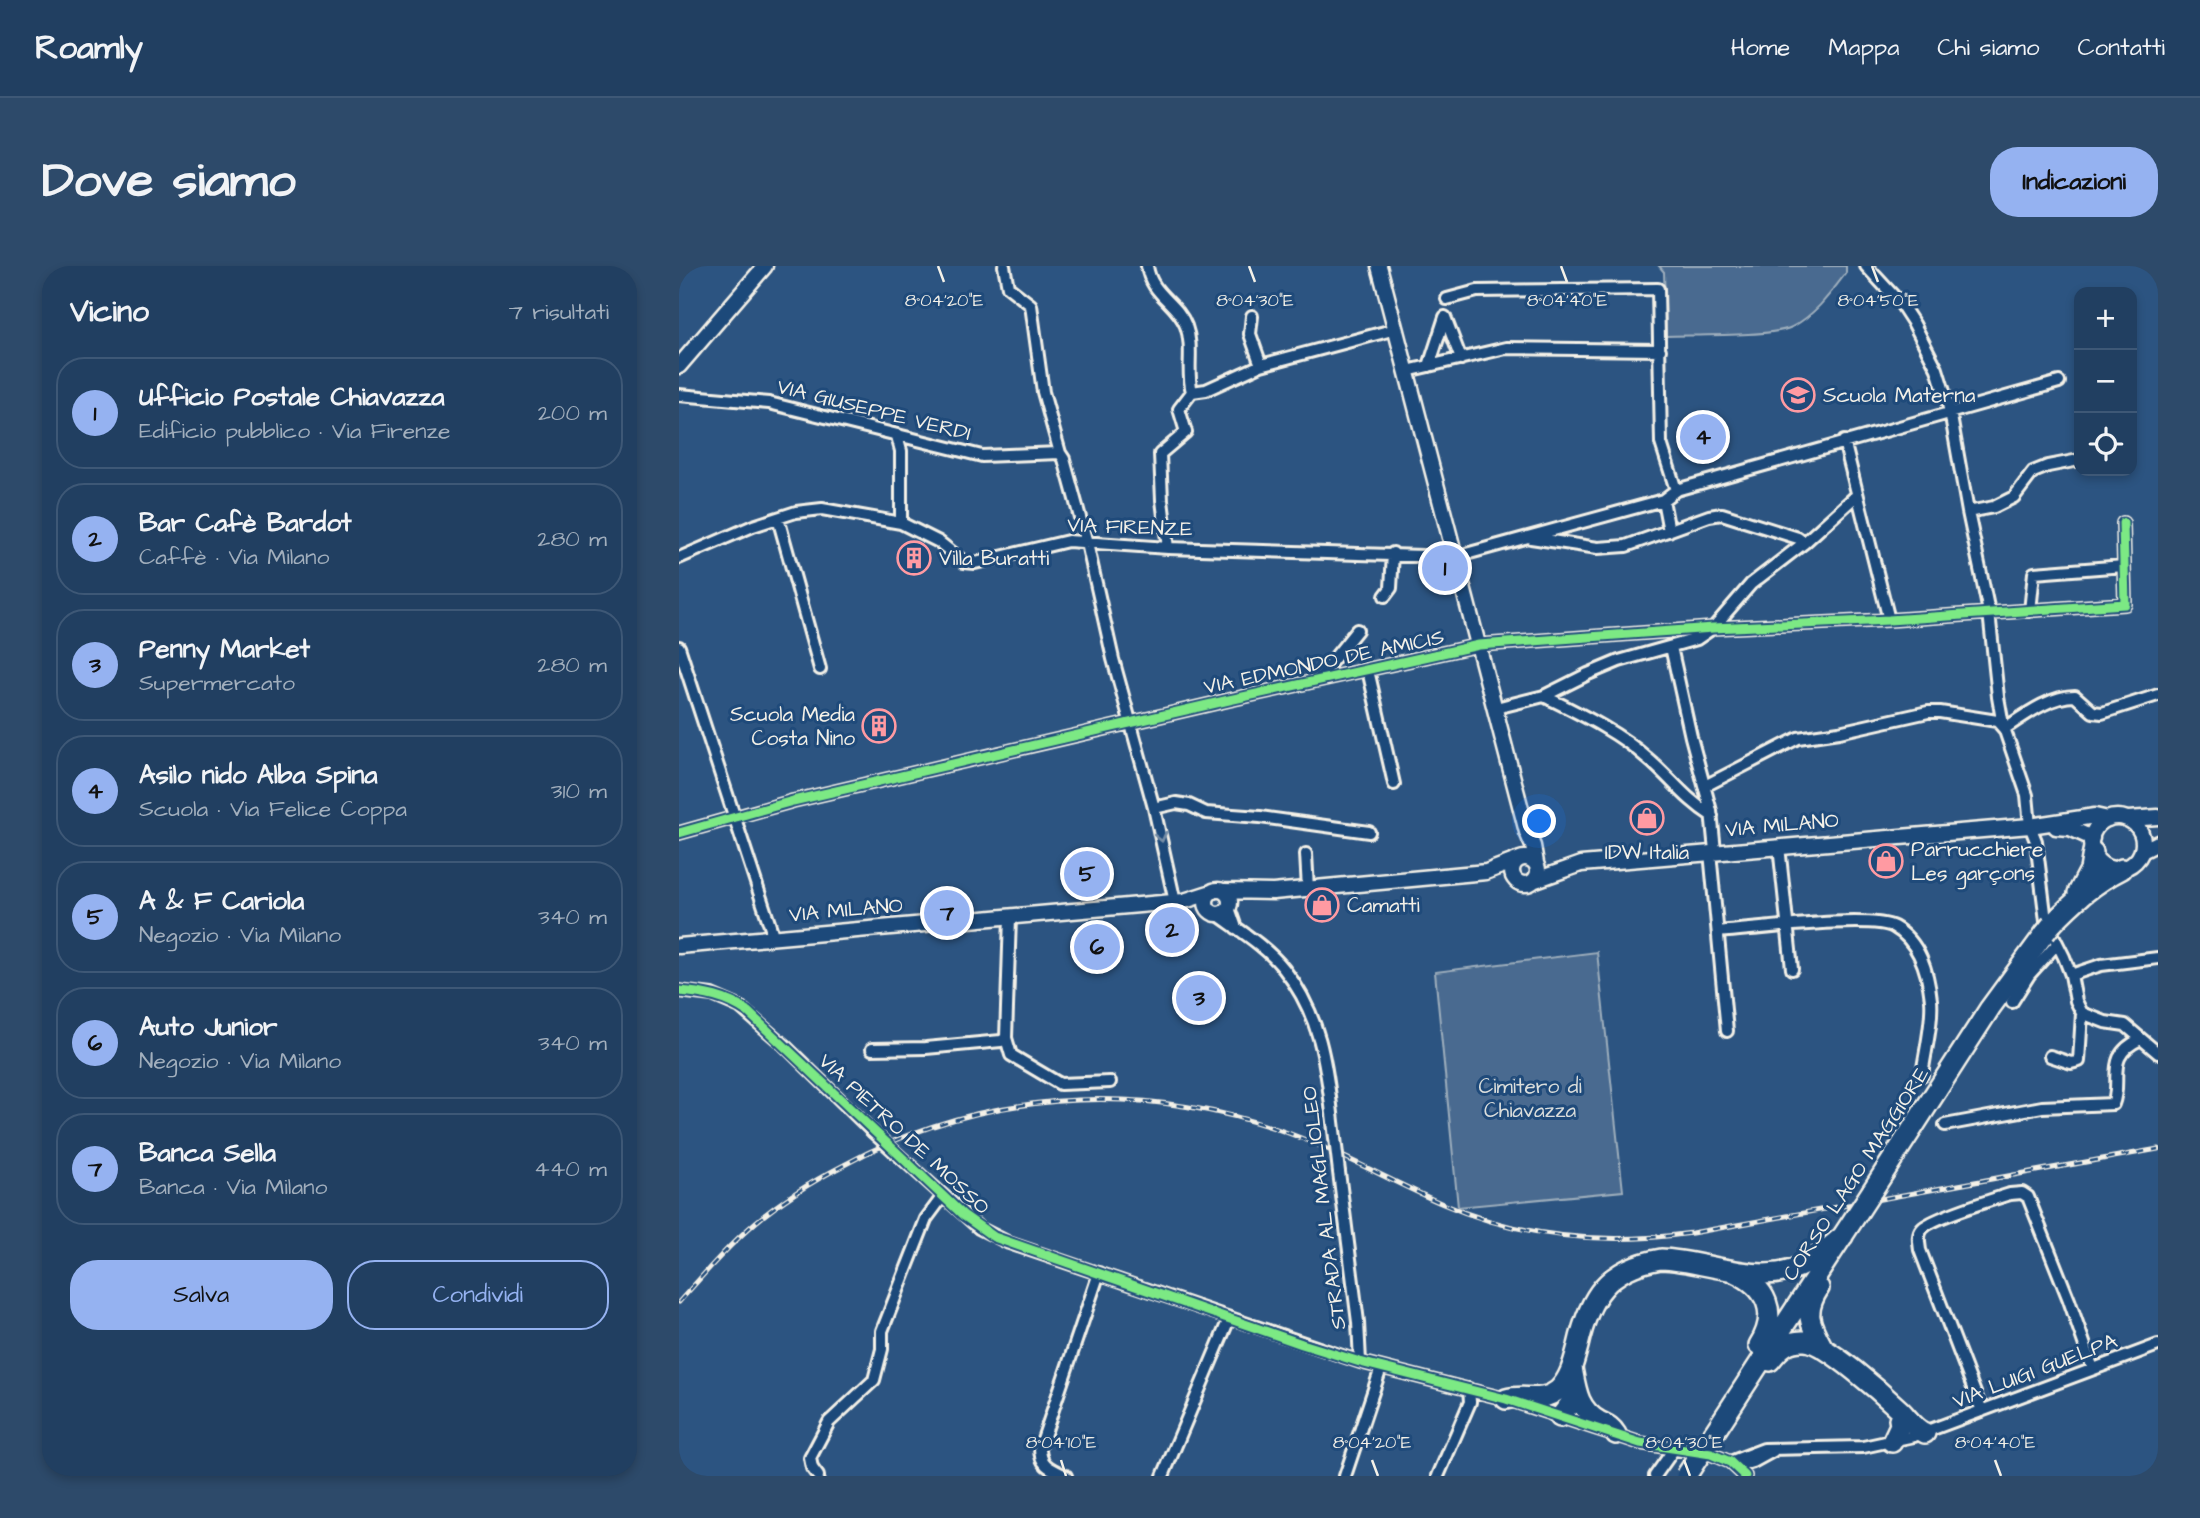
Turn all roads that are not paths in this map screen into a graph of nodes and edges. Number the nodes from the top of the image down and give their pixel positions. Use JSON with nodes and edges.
{"nodes":[{"id":1,"x":765,"y":266,"type":"edge"},
{"id":2,"x":1004,"y":266,"type":"edge"},
{"id":3,"x":1147,"y":266,"type":"edge"},
{"id":4,"x":1379,"y":266,"type":"edge"},
{"id":5,"x":1866,"y":266,"type":"edge"},
{"id":6,"x":1447,"y":299,"type":"dead end"},
{"id":7,"x":1252,"y":316,"type":"dead end"},
{"id":8,"x":1396,"y":330,"type":"junction"},
{"id":9,"x":1660,"y":350,"type":"junction"},
{"id":10,"x":1461,"y":359,"type":"junction"},
{"id":11,"x":1261,"y":365,"type":"junction"},
{"id":12,"x":679,"y":366,"type":"edge"},
{"id":13,"x":1429,"y":366,"type":"junction"},
{"id":14,"x":1407,"y":371,"type":"junction"},
{"id":15,"x":2059,"y":382,"type":"dead end"},
{"id":16,"x":1192,"y":392,"type":"junction"},
{"id":17,"x":679,"y":395,"type":"edge"},
{"id":18,"x":1951,"y":411,"type":"junction"},
{"id":19,"x":897,"y":436,"type":"junction"},
{"id":20,"x":1844,"y":441,"type":"junction"},
{"id":21,"x":1059,"y":453,"type":"junction"},
{"id":22,"x":2074,"y":461,"type":"edge"},
{"id":23,"x":1676,"y":490,"type":"junction"},
{"id":24,"x":1857,"y":495,"type":"junction"},
{"id":25,"x":1663,"y":500,"type":"junction"},
{"id":26,"x":1968,"y":512,"type":"junction"},
{"id":27,"x":778,"y":518,"type":"junction"},
{"id":28,"x":901,"y":523,"type":"junction"},
{"id":29,"x":2123,"y":523,"type":"dead end"},
{"id":30,"x":1669,"y":531,"type":"junction"},
{"id":31,"x":1526,"y":538,"type":"junction"},
{"id":32,"x":1087,"y":542,"type":"junction"},
{"id":33,"x":1804,"y":543,"type":"junction"},
{"id":34,"x":1168,"y":548,"type":"junction"},
{"id":35,"x":1393,"y":553,"type":"junction"},
{"id":36,"x":1455,"y":557,"type":"junction"},
{"id":37,"x":679,"y":558,"type":"edge"},
{"id":38,"x":2124,"y":566,"type":"junction"},
{"id":39,"x":1385,"y":597,"type":"dead end"},
{"id":40,"x":2030,"y":611,"type":"junction"},
{"id":41,"x":1989,"y":612,"type":"junction"},
{"id":42,"x":1889,"y":620,"type":"junction"},
{"id":43,"x":1713,"y":628,"type":"junction"},
{"id":44,"x":1357,"y":630,"type":"dead end"},
{"id":45,"x":1479,"y":645,"type":"junction"},
{"id":46,"x":1671,"y":647,"type":"junction"},
{"id":47,"x":679,"y":648,"type":"edge"},
{"id":48,"x":820,"y":669,"type":"dead end"},
{"id":49,"x":1368,"y":670,"type":"junction"},
{"id":50,"x":1317,"y":681,"type":"junction"},
{"id":51,"x":2158,"y":695,"type":"edge"},
{"id":52,"x":1544,"y":696,"type":"junction"},
{"id":53,"x":1496,"y":708,"type":"junction"},
{"id":54,"x":1131,"y":724,"type":"junction"},
{"id":55,"x":2004,"y":729,"type":"junction"},
{"id":56,"x":1394,"y":784,"type":"dead end"},
{"id":57,"x":1705,"y":786,"type":"junction"},
{"id":58,"x":1154,"y":808,"type":"junction"},
{"id":59,"x":1712,"y":816,"type":"junction"},
{"id":60,"x":736,"y":817,"type":"junction"},
{"id":61,"x":2158,"y":817,"type":"edge"},
{"id":62,"x":2108,"y":819,"type":"junction"},
{"id":63,"x":2128,"y":819,"type":"junction"},
{"id":64,"x":2034,"y":825,"type":"junction"},
{"id":65,"x":1369,"y":832,"type":"dead end"},
{"id":66,"x":1527,"y":832,"type":"junction"},
{"id":67,"x":679,"y":833,"type":"edge"},
{"id":68,"x":2158,"y":843,"type":"edge"},
{"id":69,"x":2092,"y":845,"type":"junction"},
{"id":70,"x":1779,"y":846,"type":"junction"},
{"id":71,"x":2142,"y":851,"type":"junction"},
{"id":72,"x":1712,"y":852,"type":"junction"},
{"id":73,"x":1306,"y":854,"type":"dead end"},
{"id":74,"x":1519,"y":860,"type":"junction"},
{"id":75,"x":2122,"y":869,"type":"junction"},
{"id":76,"x":1535,"y":871,"type":"junction"},
{"id":77,"x":1490,"y":872,"type":"junction"},
{"id":78,"x":1514,"y":878,"type":"junction"},
{"id":79,"x":1308,"y":889,"type":"junction"},
{"id":80,"x":1179,"y":901,"type":"junction"},
{"id":81,"x":1219,"y":902,"type":"junction"},
{"id":82,"x":2072,"y":903,"type":"junction"},
{"id":83,"x":1010,"y":917,"type":"junction"},
{"id":84,"x":1788,"y":926,"type":"junction"},
{"id":85,"x":1718,"y":932,"type":"junction"},
{"id":86,"x":2051,"y":934,"type":"junction"},
{"id":87,"x":774,"y":938,"type":"junction"},
{"id":88,"x":679,"y":946,"type":"edge"},
{"id":89,"x":2158,"y":958,"type":"edge"},
{"id":90,"x":1792,"y":969,"type":"dead end"},
{"id":91,"x":2071,"y":975,"type":"junction"},
{"id":92,"x":679,"y":991,"type":"edge"},
{"id":93,"x":2013,"y":1002,"type":"dead end"},
{"id":94,"x":2083,"y":1013,"type":"junction"},
{"id":95,"x":1727,"y":1031,"type":"dead end"},
{"id":96,"x":1006,"y":1038,"type":"junction"},
{"id":97,"x":2141,"y":1039,"type":"junction"},
{"id":98,"x":872,"y":1049,"type":"dead end"},
{"id":99,"x":2158,"y":1053,"type":"edge"},
{"id":100,"x":2050,"y":1056,"type":"dead end"},
{"id":101,"x":1922,"y":1075,"type":"dead end"},
{"id":102,"x":1110,"y":1082,"type":"dead end"},
{"id":103,"x":1945,"y":1125,"type":"dead end"},
{"id":104,"x":943,"y":1196,"type":"junction"},
{"id":105,"x":1839,"y":1243,"type":"junction"},
{"id":106,"x":1730,"y":1270,"type":"junction"},
{"id":107,"x":1099,"y":1273,"type":"junction"},
{"id":108,"x":1229,"y":1319,"type":"junction"},
{"id":109,"x":2158,"y":1345,"type":"edge"},
{"id":110,"x":1823,"y":1348,"type":"junction"},
{"id":111,"x":1360,"y":1363,"type":"junction"},
{"id":112,"x":1381,"y":1368,"type":"junction"},
{"id":113,"x":2093,"y":1369,"type":"junction"},
{"id":114,"x":1746,"y":1383,"type":"junction"},
{"id":115,"x":1469,"y":1390,"type":"junction"},
{"id":116,"x":1567,"y":1390,"type":"junction"},
{"id":117,"x":1506,"y":1399,"type":"junction"},
{"id":118,"x":1982,"y":1411,"type":"junction"},
{"id":119,"x":1560,"y":1417,"type":"junction"},
{"id":120,"x":1913,"y":1430,"type":"junction"},
{"id":121,"x":1714,"y":1433,"type":"junction"},
{"id":122,"x":1616,"y":1434,"type":"junction"},
{"id":123,"x":1892,"y":1441,"type":"joint"},
{"id":124,"x":1674,"y":1449,"type":"junction"},
{"id":125,"x":1777,"y":1450,"type":"junction"},
{"id":126,"x":1759,"y":1459,"type":"junction"},
{"id":127,"x":1737,"y":1468,"type":"edge"},
{"id":128,"x":818,"y":1476,"type":"edge"},
{"id":129,"x":1066,"y":1476,"type":"edge"},
{"id":130,"x":1163,"y":1476,"type":"edge"},
{"id":131,"x":1345,"y":1476,"type":"edge"},
{"id":132,"x":1438,"y":1476,"type":"edge"},
{"id":133,"x":1655,"y":1476,"type":"edge"},
{"id":134,"x":1686,"y":1476,"type":"edge"},
{"id":135,"x":1695,"y":1476,"type":"edge"},
{"id":136,"x":1753,"y":1476,"type":"edge"}],
"edges":[{"from":1,"to":12,"type":"main road"},
{"from":2,"to":21,"type":"street"},
{"from":3,"to":16,"type":"street"},
{"from":4,"to":8,"type":"main road"},
{"from":5,"to":18,"type":"street"},
{"from":6,"to":9,"type":"street"},
{"from":7,"to":11,"type":"street"},
{"from":8,"to":11,"type":"street"},
{"from":8,"to":14,"type":"main road"},
{"from":9,"to":10,"type":"street"},
{"from":9,"to":23,"type":"street"},
{"from":10,"to":13,"type":"street"},
{"from":10,"to":13,"type":"street"},
{"from":11,"to":16,"type":"street"},
{"from":13,"to":14,"type":"street"},
{"from":14,"to":36,"type":"main road"},
{"from":15,"to":18,"type":"street"},
{"from":16,"to":34,"type":"street"},
{"from":17,"to":19,"type":"street","name":"VIA GIUSEPPE VERDI"},
{"from":18,"to":20,"type":"street"},
{"from":18,"to":26,"type":"street"},
{"from":19,"to":21,"type":"street","name":"VIA GIUSEPPE VERDI"},
{"from":19,"to":28,"type":"street"},
{"from":20,"to":23,"type":"street"},
{"from":20,"to":24,"type":"street"},
{"from":21,"to":32,"type":"street"},
{"from":22,"to":26,"type":"street"},
{"from":23,"to":25,"type":"street"},
{"from":24,"to":33,"type":"street"},
{"from":24,"to":42,"type":"street"},
{"from":25,"to":30,"type":"street"},
{"from":25,"to":31,"type":"street","name":"VIA FIRENZE"},
{"from":26,"to":41,"type":"street"},
{"from":27,"to":28,"type":"street","name":"VIA FIRENZE"},
{"from":27,"to":37,"type":"street","name":"VIA FIRENZE"},
{"from":27,"to":48,"type":"street"},
{"from":28,"to":32,"type":"street","name":"VIA FIRENZE"},
{"from":29,"to":38,"type":"street"},
{"from":30,"to":31,"type":"street"},
{"from":30,"to":33,"type":"street"},
{"from":31,"to":36,"type":"street","name":"VIA FIRENZE"},
{"from":32,"to":34,"type":"street","name":"VIA FIRENZE"},
{"from":32,"to":54,"type":"street"},
{"from":33,"to":43,"type":"street"},
{"from":34,"to":35,"type":"street","name":"VIA FIRENZE"},
{"from":35,"to":36,"type":"street","name":"VIA FIRENZE"},
{"from":35,"to":39,"type":"street"},
{"from":36,"to":45,"type":"main road"},
{"from":38,"to":40,"type":"street"},
{"from":38,"to":40,"type":"street","name":"VIA EDMONDO DE AMICIS"},
{"from":40,"to":41,"type":"street","name":"VIA EDMONDO DE AMICIS"},
{"from":41,"to":42,"type":"street","name":"VIA EDMONDO DE AMICIS"},
{"from":41,"to":55,"type":"street"},
{"from":42,"to":43,"type":"street","name":"VIA EDMONDO DE AMICIS"},
{"from":43,"to":45,"type":"street","name":"VIA EDMONDO DE AMICIS"},
{"from":43,"to":46,"type":"street"},
{"from":44,"to":50,"type":"street"},
{"from":45,"to":49,"type":"street","name":"VIA EDMONDO DE AMICIS"},
{"from":45,"to":53,"type":"main road"},
{"from":46,"to":52,"type":"street"},
{"from":46,"to":57,"type":"street"},
{"from":47,"to":60,"type":"street"},
{"from":49,"to":50,"type":"street","name":"VIA EDMONDO DE AMICIS"},
{"from":49,"to":56,"type":"street","name":"VIA EDMONDO DE AMICIS"},
{"from":50,"to":54,"type":"street","name":"VIA EDMONDO DE AMICIS"},
{"from":51,"to":55,"type":"street"},
{"from":52,"to":53,"type":"street"},
{"from":52,"to":59,"type":"street"},
{"from":53,"to":66,"type":"main road"},
{"from":54,"to":58,"type":"street"},
{"from":54,"to":60,"type":"street","name":"VIA EDMONDO DE AMICIS"},
{"from":55,"to":57,"type":"street"},
{"from":55,"to":64,"type":"street"},
{"from":57,"to":59,"type":"street"},
{"from":58,"to":65,"type":"street"},
{"from":58,"to":80,"type":"street","one_way":true},
{"from":59,"to":72,"type":"street"},
{"from":60,"to":67,"type":"street","name":"VIA EDMONDO DE AMICIS"},
{"from":60,"to":87,"type":"street"},
{"from":61,"to":63,"type":"main road"},
{"from":62,"to":63,"type":"main road"},
{"from":62,"to":64,"type":"main road","name":"VIA MILANO"},
{"from":62,"to":69,"type":"main road"},
{"from":63,"to":71,"type":"main road"},
{"from":64,"to":69,"type":"main road","name":"VIA MILANO"},
{"from":64,"to":70,"type":"main road","name":"VIA MILANO"},
{"from":64,"to":86,"type":"street"},
{"from":66,"to":74,"type":"main road"},
{"from":66,"to":76,"type":"main road"},
{"from":68,"to":71,"type":"main road"},
{"from":69,"to":75,"type":"main road"},
{"from":69,"to":82,"type":"highway","name":"CORSO LAGO MAGGIORE"},
{"from":70,"to":72,"type":"main road","name":"VIA MILANO"},
{"from":70,"to":84,"type":"street"},
{"from":71,"to":75,"type":"main road"},
{"from":72,"to":76,"type":"main road","name":"VIA MILANO"},
{"from":72,"to":85,"type":"street"},
{"from":73,"to":79,"type":"street"},
{"from":74,"to":76,"type":"main road"},
{"from":74,"to":77,"type":"main road","name":"VIA MILANO"},
{"from":74,"to":78,"type":"main road"},
{"from":75,"to":82,"type":"highway","name":"CORSO LAGO MAGGIORE"},
{"from":76,"to":78,"type":"main road","name":"VIA MILANO"},
{"from":77,"to":78,"type":"main road","name":"VIA MILANO"},
{"from":77,"to":79,"type":"main road","name":"VIA MILANO"},
{"from":79,"to":81,"type":"main road","name":"VIA MILANO"},
{"from":80,"to":81,"type":"main road","name":"VIA MILANO"},
{"from":80,"to":83,"type":"main road","name":"VIA MILANO"},
{"from":81,"to":111,"type":"street","name":"STRADA AL MAGLIOLEO","bridge":true},
{"from":82,"to":86,"type":"highway","name":"CORSO LAGO MAGGIORE"},
{"from":83,"to":87,"type":"main road","name":"VIA MILANO"},
{"from":83,"to":96,"type":"street"},
{"from":84,"to":85,"type":"street"},
{"from":84,"to":90,"type":"street"},
{"from":84,"to":101,"type":"street"},
{"from":85,"to":95,"type":"street"},
{"from":86,"to":91,"type":"street"},
{"from":86,"to":93,"type":"street"},
{"from":86,"to":105,"type":"highway","name":"CORSO LAGO MAGGIORE","bridge":true},
{"from":87,"to":88,"type":"main road","name":"VIA MILANO"},
{"from":89,"to":91,"type":"street"},
{"from":91,"to":94,"type":"street"},
{"from":92,"to":104,"type":"street","name":"VIA PIETRO DE MOSSO","bridge":true},
{"from":94,"to":97,"type":"street"},
{"from":94,"to":100,"type":"street"},
{"from":96,"to":98,"type":"street"},
{"from":96,"to":102,"type":"street"},
{"from":97,"to":99,"type":"street"},
{"from":97,"to":103,"type":"street"},
{"from":104,"to":107,"type":"street","name":"VIA PIETRO DE MOSSO"},
{"from":104,"to":128,"type":"street"},
{"from":105,"to":106,"type":"highway"},
{"from":105,"to":110,"type":"highway"},
{"from":105,"to":114,"type":"highway","name":"CORSO LAGO MAGGIORE"},
{"from":106,"to":114,"type":"highway"},
{"from":106,"to":116,"type":"highway"},
{"from":107,"to":108,"type":"street","name":"VIA PIETRO DE MOSSO"},
{"from":107,"to":129,"type":"street"},
{"from":108,"to":111,"type":"street","name":"VIA PIETRO DE MOSSO"},
{"from":108,"to":130,"type":"street"},
{"from":109,"to":113,"type":"street","name":"VIA LUIGI GUELPA"},
{"from":110,"to":114,"type":"highway"},
{"from":110,"to":120,"type":"highway"},
{"from":111,"to":112,"type":"street"},
{"from":112,"to":115,"type":"street"},
{"from":112,"to":131,"type":"street"},
{"from":113,"to":118,"type":"street","name":"VIA LUIGI GUELPA"},
{"from":113,"to":118,"type":"street"},
{"from":114,"to":121,"type":"highway","name":"CORSO LAGO MAGGIORE"},
{"from":115,"to":117,"type":"street"},
{"from":115,"to":132,"type":"street"},
{"from":116,"to":117,"type":"highway"},
{"from":116,"to":119,"type":"highway"},
{"from":116,"to":122,"type":"highway"},
{"from":117,"to":119,"type":"street"},
{"from":118,"to":120,"type":"street","name":"VIA LUIGI GUELPA"},
{"from":119,"to":122,"type":"street"},
{"from":120,"to":123,"type":"highway"},
{"from":121,"to":134,"type":"highway","name":"CORSO LAGO MAGGIORE","bridge":true},
{"from":121,"to":135,"type":"highway"},
{"from":122,"to":124,"type":"street"},
{"from":123,"to":125,"type":"street"},
{"from":124,"to":127,"type":"street"},
{"from":124,"to":133,"type":"street"},
{"from":125,"to":126,"type":"street"},
{"from":125,"to":127,"type":"street"},
{"from":126,"to":127,"type":"street"},
{"from":126,"to":136,"type":"street"}]}
